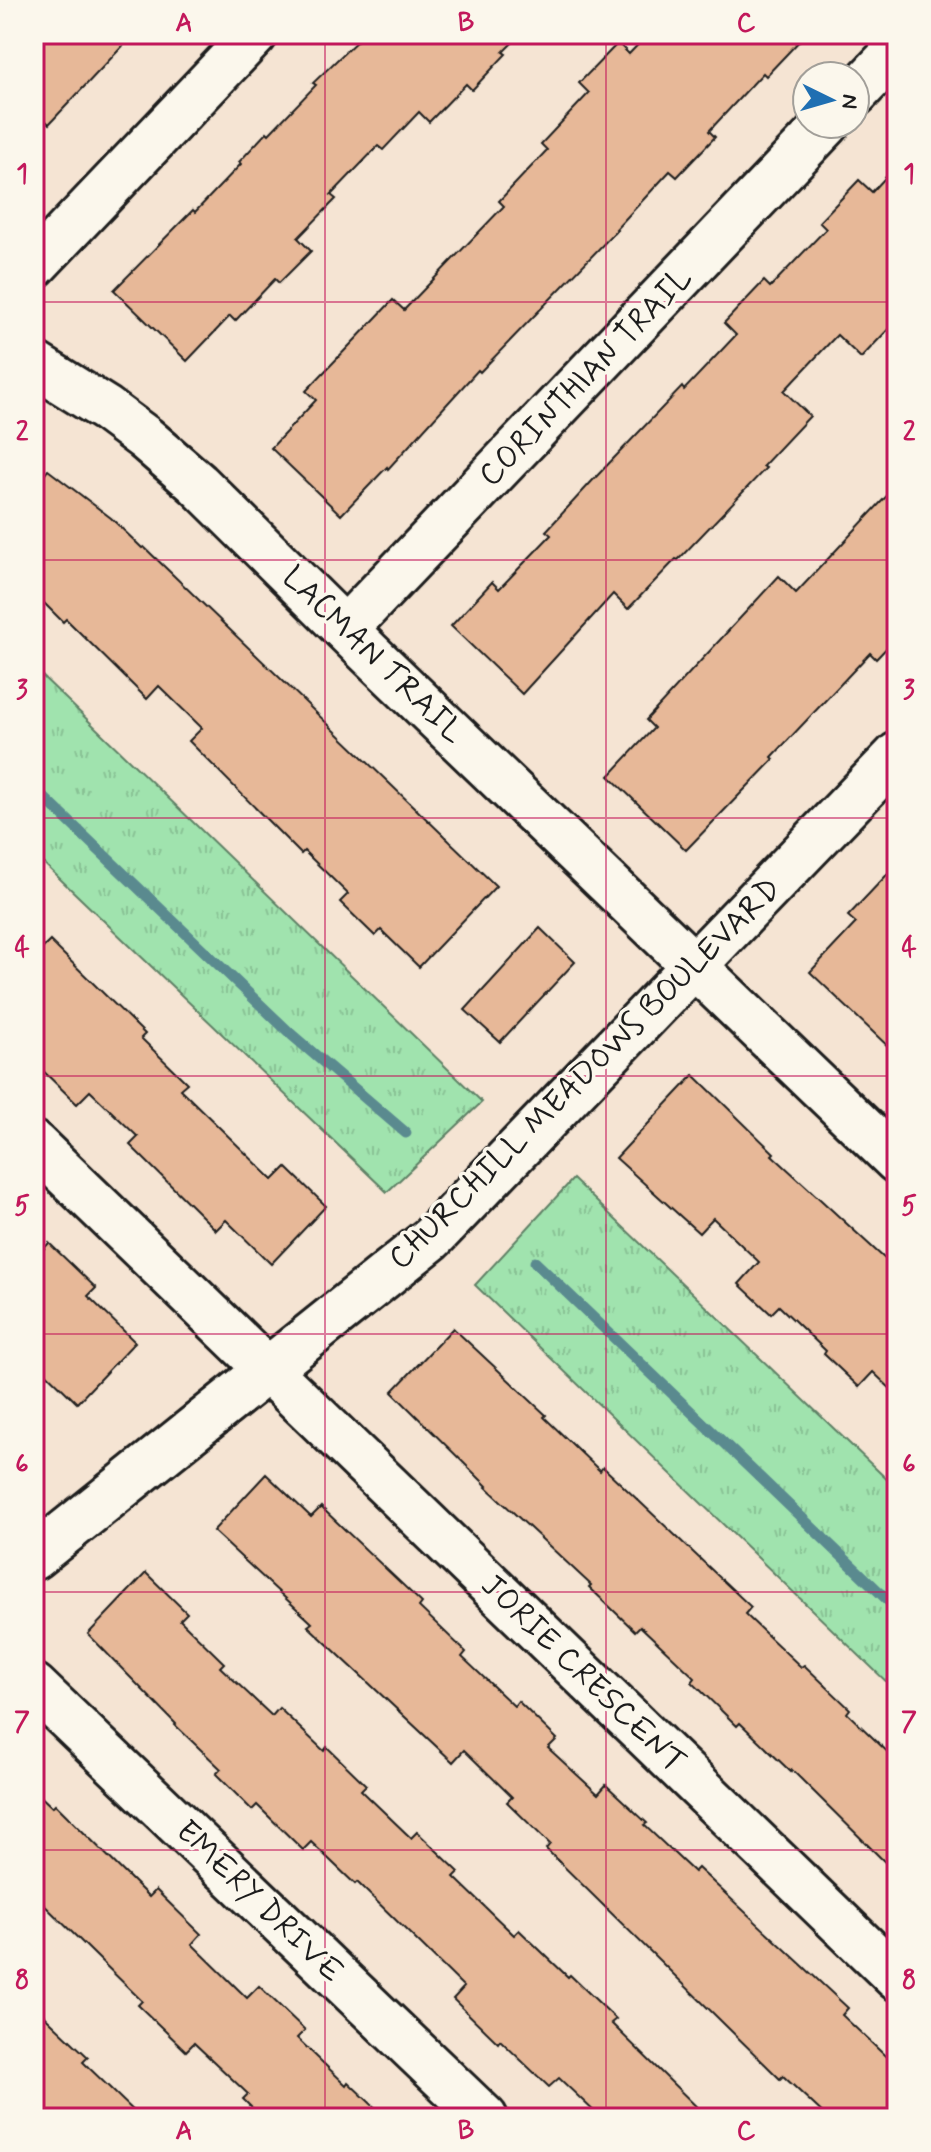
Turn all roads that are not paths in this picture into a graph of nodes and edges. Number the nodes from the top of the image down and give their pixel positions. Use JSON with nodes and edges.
{"nodes":[{"id":1,"x":255,"y":34,"type":"edge"},
{"id":2,"x":897,"y":50,"type":"edge"},
{"id":3,"x":871,"y":77,"type":"edge"},
{"id":4,"x":812,"y":140,"type":"edge"},
{"id":5,"x":34,"y":266,"type":"edge"},
{"id":6,"x":34,"y":364,"type":"edge"},
{"id":7,"x":345,"y":629,"type":"junction"},
{"id":8,"x":897,"y":755,"type":"edge"},
{"id":9,"x":695,"y":965,"type":"junction"},
{"id":10,"x":34,"y":1144,"type":"edge"},
{"id":11,"x":897,"y":1161,"type":"edge"},
{"id":12,"x":269,"y":1370,"type":"junction"},
{"id":13,"x":34,"y":1557,"type":"edge"},
{"id":14,"x":34,"y":1686,"type":"edge"},
{"id":15,"x":897,"y":1978,"type":"edge"},
{"id":16,"x":485,"y":2118,"type":"edge"}],
"edges":[{"from":1,"to":5,"type":"street"},
{"from":2,"to":3,"type":"street"},
{"from":4,"to":7,"type":"street","name":"CORINTHIAN TRAIL"},
{"from":6,"to":7,"type":"street","name":"LACMAN TRAIL"},
{"from":7,"to":9,"type":"street","name":"LACMAN TRAIL"},
{"from":8,"to":9,"type":"street","name":"CHURCHILL MEADOWS BOULEVARD"},
{"from":9,"to":11,"type":"street","name":"LACMAN TRAIL"},
{"from":9,"to":12,"type":"street","name":"CHURCHILL MEADOWS BOULEVARD"},
{"from":10,"to":12,"type":"street","name":"JORIE CRESCENT"},
{"from":12,"to":13,"type":"street","name":"CHURCHILL MEADOWS BOULEVARD"},
{"from":12,"to":15,"type":"street","name":"JORIE CRESCENT"},
{"from":14,"to":16,"type":"street","name":"EMERY DRIVE"}]}
